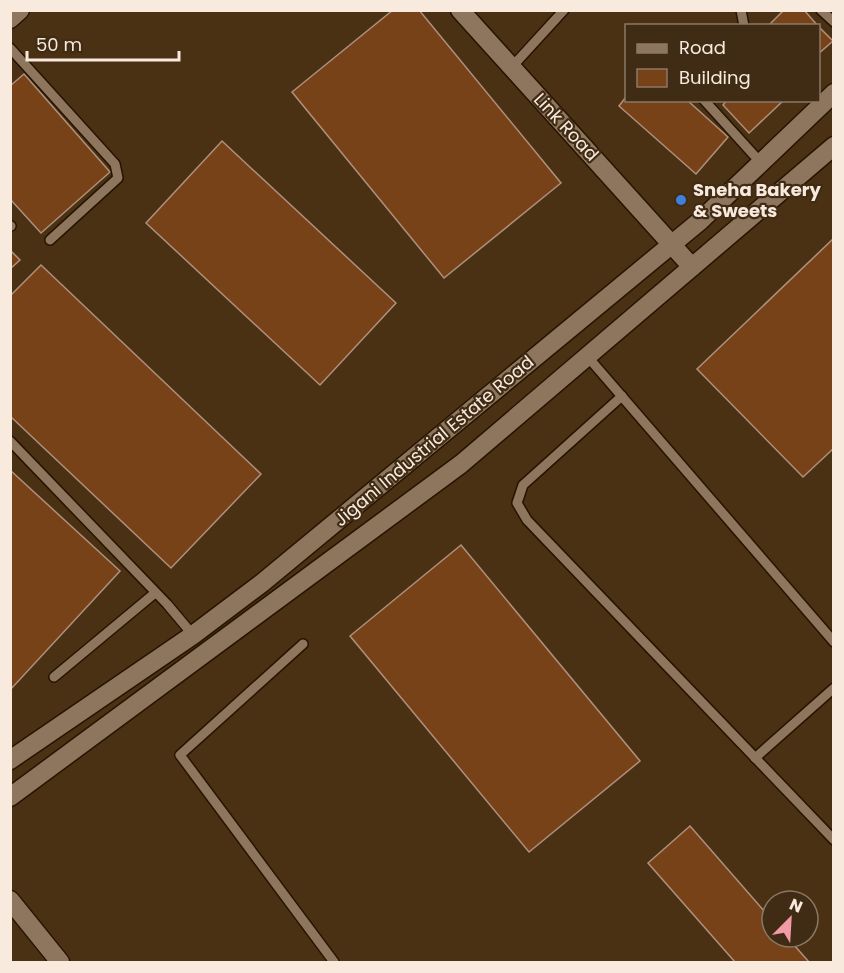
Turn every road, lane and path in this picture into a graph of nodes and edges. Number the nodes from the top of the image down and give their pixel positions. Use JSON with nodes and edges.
{"nodes":[{"id":1,"x":20,"y":10,"type":"edge"},
{"id":2,"x":460,"y":10,"type":"edge"},
{"id":3,"x":564,"y":10,"type":"edge"},
{"id":4,"x":821,"y":10,"type":"edge"},
{"id":5,"x":10,"y":19,"type":"edge"},
{"id":6,"x":834,"y":22,"type":"edge"},
{"id":7,"x":10,"y":48,"type":"edge"},
{"id":8,"x":511,"y":68,"type":"junction"},
{"id":9,"x":834,"y":93,"type":"edge"},
{"id":10,"x":820,"y":101,"type":"edge"},
{"id":11,"x":706,"y":102,"type":"edge"},
{"id":12,"x":814,"y":104,"type":"edge"},
{"id":13,"x":834,"y":146,"type":"edge"},
{"id":14,"x":761,"y":162,"type":"junction"},
{"id":15,"x":50,"y":240,"type":"dead end"},
{"id":16,"x":673,"y":244,"type":"junction"},
{"id":17,"x":692,"y":267,"type":"junction"},
{"id":18,"x":587,"y":356,"type":"junction"},
{"id":19,"x":622,"y":396,"type":"junction"},
{"id":20,"x":10,"y":441,"type":"edge"},
{"id":21,"x":155,"y":593,"type":"junction"},
{"id":22,"x":193,"y":635,"type":"junction"},
{"id":23,"x":834,"y":642,"type":"edge"},
{"id":24,"x":303,"y":644,"type":"dead end"},
{"id":25,"x":54,"y":677,"type":"dead end"},
{"id":26,"x":834,"y":688,"type":"edge"},
{"id":27,"x":755,"y":758,"type":"junction"},
{"id":28,"x":10,"y":760,"type":"edge"},
{"id":29,"x":10,"y":797,"type":"edge"},
{"id":30,"x":834,"y":840,"type":"edge"},
{"id":31,"x":10,"y":900,"type":"edge"},
{"id":32,"x":60,"y":963,"type":"edge"},
{"id":33,"x":334,"y":963,"type":"edge"}],
"edges":[{"from":1,"to":5,"type":"main road"},
{"from":2,"to":8,"type":"main road","name":"Link Road"},
{"from":3,"to":8,"type":"lane"},
{"from":4,"to":6,"type":"lane"},
{"from":7,"to":15,"type":"lane"},
{"from":8,"to":16,"type":"main road","name":"Link Road"},
{"from":9,"to":10,"type":"main road","name":"Jigani Industrial Estate Road"},
{"from":11,"to":14,"type":"lane"},
{"from":12,"to":14,"type":"main road","name":"Jigani Industrial Estate Road"},
{"from":13,"to":17,"type":"main road","name":"Jigani Industrial Estate Road"},
{"from":14,"to":16,"type":"main road","name":"Jigani Industrial Estate Road"},
{"from":16,"to":17,"type":"main road","name":"Link Road"},
{"from":16,"to":22,"type":"main road","name":"Jigani Industrial Estate Road"},
{"from":17,"to":18,"type":"main road","name":"Jigani Industrial Estate Road"},
{"from":18,"to":19,"type":"lane"},
{"from":18,"to":29,"type":"main road","name":"Jigani Industrial Estate Road"},
{"from":19,"to":23,"type":"lane"},
{"from":19,"to":27,"type":"lane"},
{"from":20,"to":21,"type":"lane"},
{"from":21,"to":22,"type":"lane"},
{"from":21,"to":25,"type":"lane"},
{"from":22,"to":28,"type":"main road","name":"Jigani Industrial Estate Road"},
{"from":24,"to":33,"type":"lane"},
{"from":26,"to":27,"type":"lane"},
{"from":27,"to":30,"type":"lane"},
{"from":31,"to":32,"type":"main road"}]}
